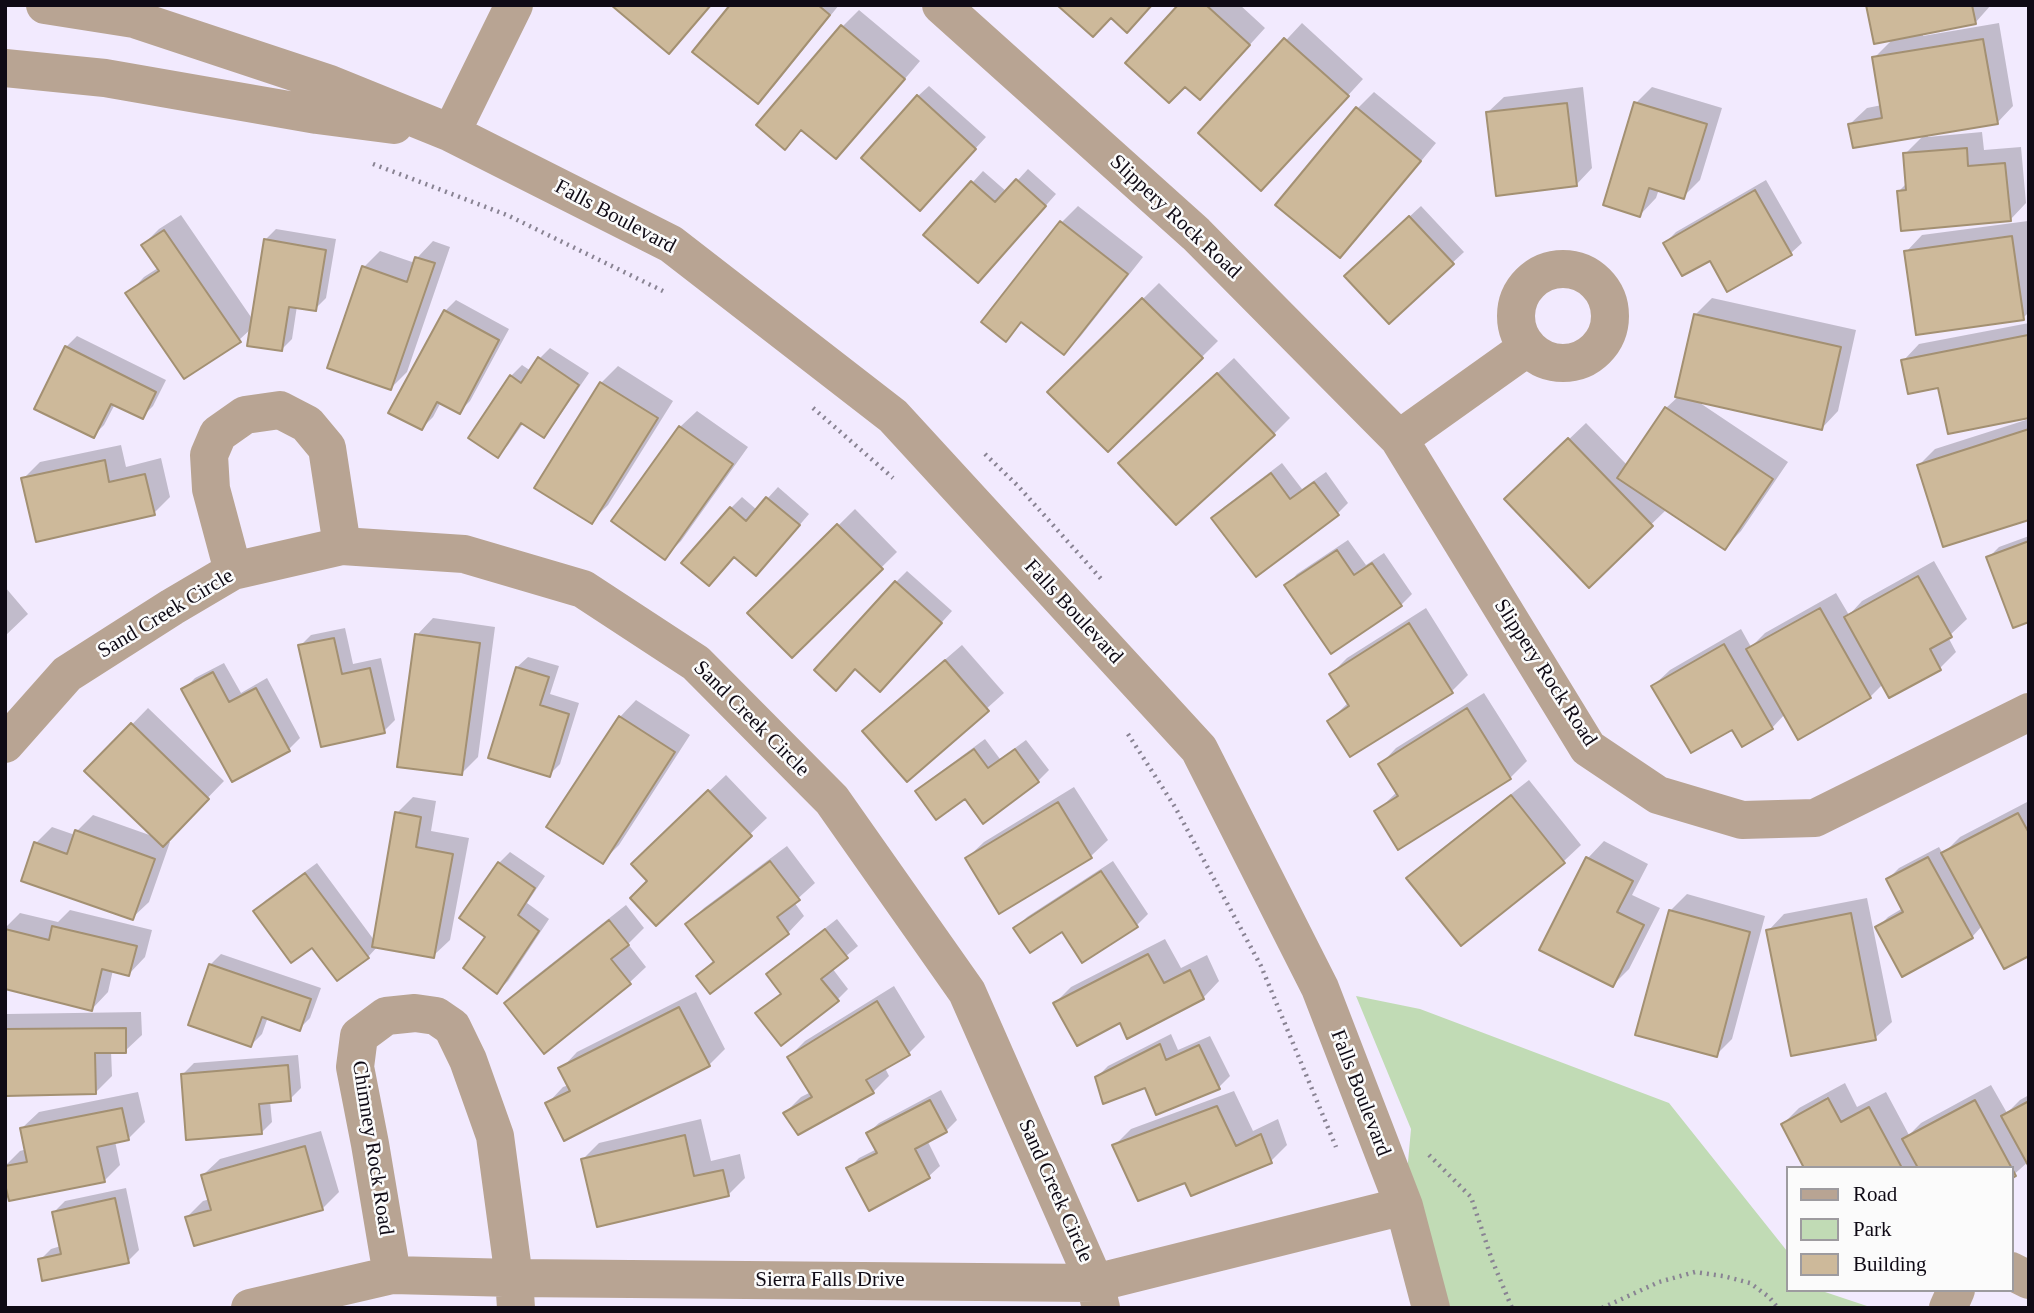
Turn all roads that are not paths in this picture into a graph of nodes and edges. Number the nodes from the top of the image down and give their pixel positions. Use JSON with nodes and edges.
{"nodes":[{"id":1,"x":45,"y":5,"type":"edge"},
{"id":2,"x":514,"y":5,"type":"edge"},
{"id":3,"x":941,"y":5,"type":"edge"},
{"id":4,"x":5,"y":68,"type":"edge"},
{"id":5,"x":451,"y":133,"type":"junction"},
{"id":6,"x":1528,"y":347,"type":"dead end"},
{"id":7,"x":1399,"y":439,"type":"junction"},
{"id":8,"x":342,"y":546,"type":"junction"},
{"id":9,"x":233,"y":571,"type":"junction"},
{"id":10,"x":2029,"y":712,"type":"edge"},
{"id":11,"x":5,"y":744,"type":"edge"},
{"id":12,"x":1404,"y":1206,"type":"junction"},
{"id":13,"x":2013,"y":1273,"type":"edge"},
{"id":14,"x":392,"y":1275,"type":"junction"},
{"id":15,"x":2029,"y":1280,"type":"edge"},
{"id":16,"x":1955,"y":1292,"type":"edge"},
{"id":17,"x":515,"y":1293,"type":"edge"},
{"id":18,"x":1098,"y":1295,"type":"edge"},
{"id":19,"x":250,"y":1308,"type":"edge"},
{"id":20,"x":1431,"y":1308,"type":"edge"},
{"id":21,"x":1948,"y":1308,"type":"edge"}],
"edges":[{"from":1,"to":5,"type":"street","name":"Falls Boulevard"},
{"from":2,"to":5,"type":"street"},
{"from":3,"to":7,"type":"street","name":"Slippery Rock Road"},
{"from":4,"to":5,"type":"street","name":"Falls Boulevard"},
{"from":5,"to":12,"type":"street","name":"Falls Boulevard"},
{"from":6,"to":7,"type":"street"},
{"from":7,"to":10,"type":"street","name":"Slippery Rock Road"},
{"from":8,"to":9,"type":"street","name":"Sand Creek Circle"},
{"from":8,"to":9,"type":"street"},
{"from":8,"to":18,"type":"street","name":"Sand Creek Circle"},
{"from":9,"to":11,"type":"street","name":"Sand Creek Circle"},
{"from":12,"to":18,"type":"street","name":"Sierra Falls Drive"},
{"from":12,"to":20,"type":"street","name":"Falls Boulevard"},
{"from":13,"to":15,"type":"street"},
{"from":14,"to":17,"type":"street","name":"Sierra Falls Drive"},
{"from":14,"to":17,"type":"street","name":"Chimney Rock Road"},
{"from":14,"to":19,"type":"street","name":"Sierra Falls Drive"},
{"from":16,"to":21,"type":"street"},
{"from":17,"to":18,"type":"street","name":"Sierra Falls Drive"}]}
